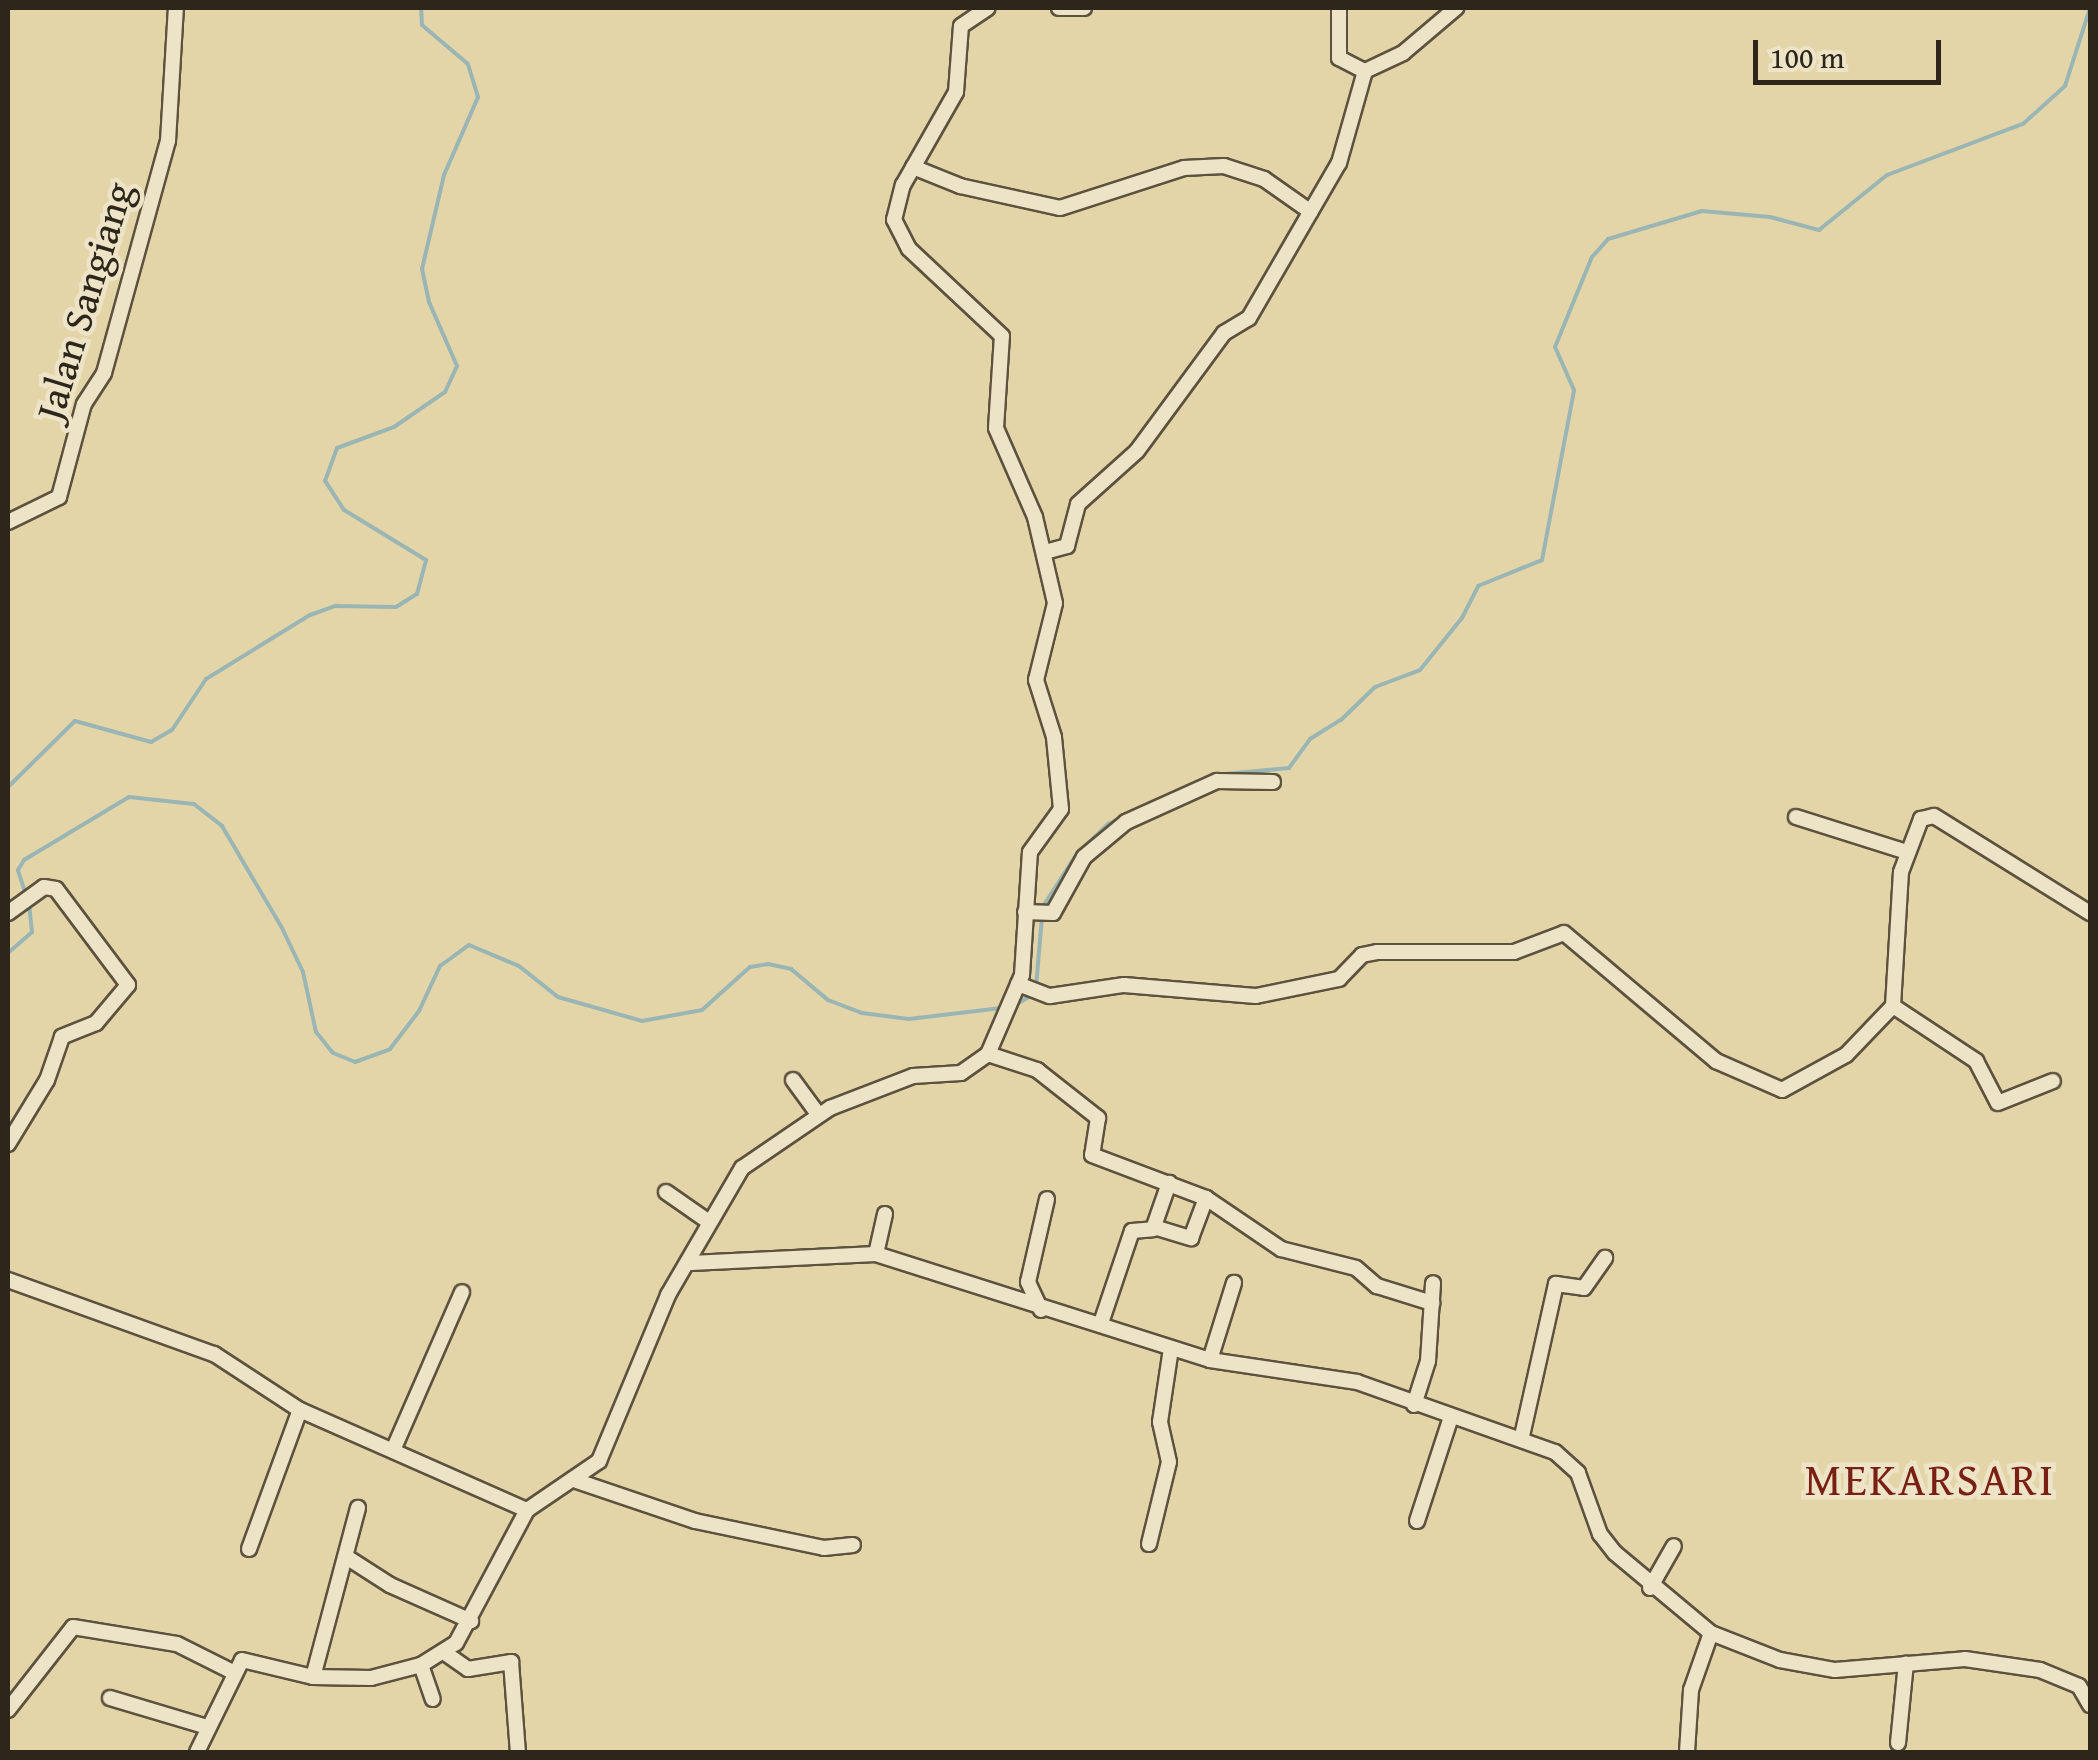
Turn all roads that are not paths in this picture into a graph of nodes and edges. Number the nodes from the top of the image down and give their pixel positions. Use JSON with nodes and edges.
{"nodes":[{"id":1,"x":176,"y":8,"type":"edge"},
{"id":2,"x":988,"y":8,"type":"edge"},
{"id":3,"x":1059,"y":8,"type":"edge"},
{"id":4,"x":1084,"y":8,"type":"edge"},
{"id":5,"x":1339,"y":8,"type":"edge"},
{"id":6,"x":1456,"y":8,"type":"edge"},
{"id":7,"x":1365,"y":71,"type":"junction"},
{"id":8,"x":913,"y":167,"type":"junction"},
{"id":9,"x":1312,"y":212,"type":"junction"},
{"id":10,"x":8,"y":522,"type":"edge"},
{"id":11,"x":1045,"y":552,"type":"junction"},
{"id":12,"x":1273,"y":782,"type":"dead end"},
{"id":13,"x":1796,"y":816,"type":"dead end"},
{"id":14,"x":1904,"y":850,"type":"junction"},
{"id":15,"x":8,"y":913,"type":"edge"},
{"id":16,"x":2090,"y":913,"type":"edge"},
{"id":17,"x":1035,"y":914,"type":"junction"},
{"id":18,"x":1023,"y":986,"type":"junction"},
{"id":19,"x":1893,"y":1006,"type":"junction"},
{"id":20,"x":988,"y":1054,"type":"junction"},
{"id":21,"x":793,"y":1080,"type":"dead end"},
{"id":22,"x":2053,"y":1081,"type":"dead end"},
{"id":23,"x":818,"y":1114,"type":"junction"},
{"id":24,"x":8,"y":1144,"type":"edge"},
{"id":25,"x":1169,"y":1183,"type":"junction"},
{"id":26,"x":666,"y":1192,"type":"dead end"},
{"id":27,"x":1047,"y":1198,"type":"dead end"},
{"id":28,"x":1206,"y":1198,"type":"junction"},
{"id":29,"x":885,"y":1214,"type":"dead end"},
{"id":30,"x":709,"y":1222,"type":"junction"},
{"id":31,"x":1154,"y":1227,"type":"junction"},
{"id":32,"x":876,"y":1254,"type":"junction"},
{"id":33,"x":1605,"y":1258,"type":"dead end"},
{"id":34,"x":691,"y":1263,"type":"junction"},
{"id":35,"x":8,"y":1280,"type":"edge"},
{"id":36,"x":1234,"y":1283,"type":"dead end"},
{"id":37,"x":1433,"y":1283,"type":"dead end"},
{"id":38,"x":462,"y":1292,"type":"dead end"},
{"id":39,"x":1432,"y":1303,"type":"junction"},
{"id":40,"x":1041,"y":1310,"type":"junction"},
{"id":41,"x":1101,"y":1323,"type":"junction"},
{"id":42,"x":1171,"y":1348,"type":"junction"},
{"id":43,"x":1210,"y":1360,"type":"junction"},
{"id":44,"x":1414,"y":1405,"type":"junction"},
{"id":45,"x":300,"y":1410,"type":"junction"},
{"id":46,"x":1451,"y":1417,"type":"junction"},
{"id":47,"x":1522,"y":1436,"type":"junction"},
{"id":48,"x":394,"y":1448,"type":"junction"},
{"id":49,"x":577,"y":1481,"type":"junction"},
{"id":50,"x":358,"y":1508,"type":"dead end"},
{"id":51,"x":526,"y":1510,"type":"junction"},
{"id":52,"x":1417,"y":1521,"type":"dead end"},
{"id":53,"x":1148,"y":1544,"type":"dead end"},
{"id":54,"x":853,"y":1545,"type":"dead end"},
{"id":55,"x":1674,"y":1546,"type":"dead end"},
{"id":56,"x":249,"y":1549,"type":"dead end"},
{"id":57,"x":348,"y":1558,"type":"junction"},
{"id":58,"x":1650,"y":1588,"type":"junction"},
{"id":59,"x":471,"y":1621,"type":"junction"},
{"id":60,"x":1712,"y":1633,"type":"junction"},
{"id":61,"x":445,"y":1653,"type":"junction"},
{"id":62,"x":1906,"y":1663,"type":"junction"},
{"id":63,"x":421,"y":1665,"type":"junction"},
{"id":64,"x":234,"y":1672,"type":"junction"},
{"id":65,"x":313,"y":1677,"type":"junction"},
{"id":66,"x":110,"y":1698,"type":"dead end"},
{"id":67,"x":433,"y":1699,"type":"dead end"},
{"id":68,"x":2090,"y":1705,"type":"edge"},
{"id":69,"x":8,"y":1710,"type":"edge"},
{"id":70,"x":207,"y":1728,"type":"junction"},
{"id":71,"x":1898,"y":1743,"type":"dead end"},
{"id":72,"x":197,"y":1752,"type":"edge"},
{"id":73,"x":518,"y":1752,"type":"edge"},
{"id":74,"x":1687,"y":1752,"type":"edge"}],
"edges":[{"from":1,"to":10,"type":"street","name":"Jalan Sangiang"},
{"from":2,"to":8,"type":"street"},
{"from":3,"to":4,"type":"street"},
{"from":5,"to":7,"type":"street"},
{"from":6,"to":7,"type":"street"},
{"from":7,"to":9,"type":"street"},
{"from":8,"to":9,"type":"street"},
{"from":8,"to":11,"type":"street"},
{"from":9,"to":11,"type":"street"},
{"from":11,"to":17,"type":"street"},
{"from":12,"to":17,"type":"street"},
{"from":13,"to":14,"type":"street"},
{"from":14,"to":16,"type":"street"},
{"from":14,"to":19,"type":"street"},
{"from":15,"to":24,"type":"street"},
{"from":17,"to":18,"type":"street"},
{"from":18,"to":19,"type":"street"},
{"from":18,"to":20,"type":"street"},
{"from":19,"to":22,"type":"street"},
{"from":20,"to":23,"type":"street"},
{"from":20,"to":25,"type":"street"},
{"from":21,"to":23,"type":"street"},
{"from":23,"to":30,"type":"street"},
{"from":25,"to":28,"type":"street"},
{"from":25,"to":31,"type":"street"},
{"from":26,"to":30,"type":"street"},
{"from":27,"to":40,"type":"street"},
{"from":28,"to":31,"type":"street"},
{"from":28,"to":39,"type":"street"},
{"from":29,"to":32,"type":"street"},
{"from":30,"to":34,"type":"street"},
{"from":31,"to":41,"type":"street"},
{"from":32,"to":34,"type":"street"},
{"from":32,"to":40,"type":"street"},
{"from":33,"to":47,"type":"street"},
{"from":34,"to":49,"type":"street"},
{"from":35,"to":45,"type":"street"},
{"from":36,"to":43,"type":"street"},
{"from":37,"to":39,"type":"street"},
{"from":38,"to":48,"type":"street"},
{"from":39,"to":44,"type":"street"},
{"from":40,"to":41,"type":"street"},
{"from":41,"to":42,"type":"street"},
{"from":42,"to":43,"type":"street"},
{"from":42,"to":53,"type":"street"},
{"from":43,"to":44,"type":"street"},
{"from":44,"to":46,"type":"street"},
{"from":45,"to":48,"type":"street"},
{"from":45,"to":56,"type":"street"},
{"from":46,"to":47,"type":"street"},
{"from":46,"to":52,"type":"street"},
{"from":47,"to":58,"type":"street"},
{"from":48,"to":51,"type":"street"},
{"from":49,"to":51,"type":"street"},
{"from":49,"to":54,"type":"street"},
{"from":50,"to":57,"type":"street"},
{"from":51,"to":59,"type":"street"},
{"from":55,"to":58,"type":"street"},
{"from":57,"to":59,"type":"street"},
{"from":57,"to":65,"type":"street"},
{"from":58,"to":60,"type":"street"},
{"from":59,"to":61,"type":"street"},
{"from":60,"to":62,"type":"street"},
{"from":60,"to":74,"type":"street"},
{"from":61,"to":63,"type":"street"},
{"from":61,"to":73,"type":"street"},
{"from":62,"to":68,"type":"street"},
{"from":62,"to":71,"type":"street"},
{"from":63,"to":65,"type":"street"},
{"from":63,"to":67,"type":"street"},
{"from":64,"to":65,"type":"street"},
{"from":64,"to":69,"type":"street"},
{"from":64,"to":70,"type":"street"},
{"from":66,"to":70,"type":"street"},
{"from":70,"to":72,"type":"street"}]}
